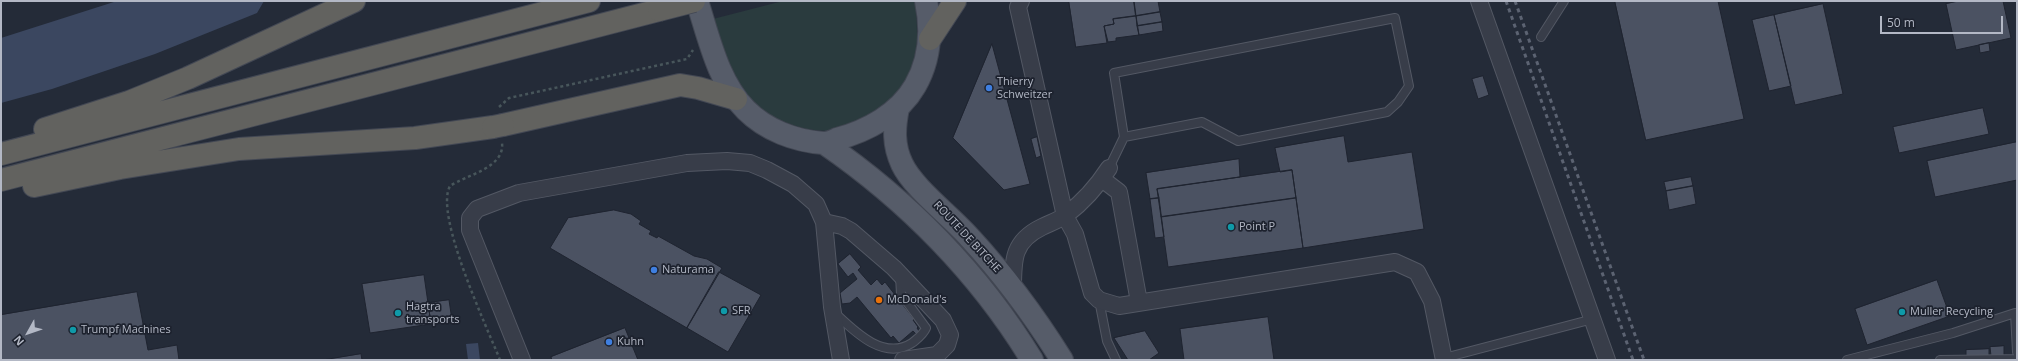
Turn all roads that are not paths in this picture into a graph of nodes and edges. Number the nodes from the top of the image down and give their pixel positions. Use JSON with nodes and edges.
{"nodes":[{"id":1,"x":354,"y":1,"type":"edge"},
{"id":2,"x":589,"y":1,"type":"edge"},
{"id":3,"x":696,"y":1,"type":"edge"},
{"id":4,"x":926,"y":1,"type":"edge"},
{"id":5,"x":955,"y":1,"type":"edge"},
{"id":6,"x":1021,"y":1,"type":"edge"},
{"id":7,"x":1479,"y":1,"type":"edge"},
{"id":8,"x":1564,"y":1,"type":"edge"},
{"id":9,"x":1542,"y":37,"type":"dead end"},
{"id":10,"x":930,"y":39,"type":"junction"},
{"id":11,"x":736,"y":99,"type":"junction"},
{"id":12,"x":898,"y":108,"type":"junction"},
{"id":13,"x":1124,"y":137,"type":"junction"},
{"id":14,"x":824,"y":143,"type":"junction"},
{"id":15,"x":1,"y":149,"type":"edge"},
{"id":16,"x":1,"y":154,"type":"edge"},
{"id":17,"x":1106,"y":173,"type":"junction"},
{"id":18,"x":1,"y":180,"type":"edge"},
{"id":19,"x":1,"y":191,"type":"edge"},
{"id":20,"x":1065,"y":216,"type":"junction"},
{"id":21,"x":824,"y":222,"type":"junction"},
{"id":22,"x":900,"y":275,"type":"junction"},
{"id":23,"x":1013,"y":288,"type":"junction"},
{"id":24,"x":1099,"y":300,"type":"junction"},
{"id":25,"x":1139,"y":302,"type":"junction"},
{"id":26,"x":834,"y":312,"type":"junction"},
{"id":27,"x":1593,"y":319,"type":"junction"},
{"id":28,"x":2017,"y":352,"type":"edge"},
{"id":29,"x":1444,"y":359,"type":"edge"},
{"id":30,"x":2017,"y":359,"type":"edge"},
{"id":31,"x":522,"y":360,"type":"edge"},
{"id":32,"x":841,"y":360,"type":"edge"},
{"id":33,"x":903,"y":360,"type":"edge"},
{"id":34,"x":1032,"y":360,"type":"edge"},
{"id":35,"x":1062,"y":360,"type":"edge"},
{"id":36,"x":1116,"y":360,"type":"edge"},
{"id":37,"x":1607,"y":360,"type":"edge"},
{"id":38,"x":1847,"y":360,"type":"edge"},
{"id":39,"x":1940,"y":360,"type":"edge"}],
"edges":[{"from":1,"to":15,"type":"highway"},
{"from":2,"to":16,"type":"highway"},
{"from":3,"to":11,"type":"main road"},
{"from":3,"to":18,"type":"highway","bridge":true},
{"from":4,"to":10,"type":"main road"},
{"from":5,"to":10,"type":"highway"},
{"from":6,"to":20,"type":"street"},
{"from":7,"to":27,"type":"street"},
{"from":8,"to":9,"type":"lane"},
{"from":10,"to":12,"type":"main road"},
{"from":11,"to":14,"type":"main road"},
{"from":11,"to":19,"type":"highway"},
{"from":12,"to":14,"type":"main road"},
{"from":12,"to":23,"type":"main road","name":"ROUTE DE BITCHE"},
{"from":13,"to":13,"type":"lane"},
{"from":13,"to":17,"type":"lane"},
{"from":14,"to":34,"type":"main road","name":"ROUTE DE BITCHE"},
{"from":17,"to":20,"type":"street"},
{"from":17,"to":25,"type":"street"},
{"from":20,"to":23,"type":"street"},
{"from":20,"to":24,"type":"street"},
{"from":21,"to":22,"type":"street"},
{"from":21,"to":26,"type":"street"},
{"from":21,"to":31,"type":"street"},
{"from":22,"to":26,"type":"lane"},
{"from":22,"to":33,"type":"street"},
{"from":23,"to":35,"type":"main road","name":"ROUTE DE BITCHE"},
{"from":24,"to":25,"type":"street"},
{"from":24,"to":36,"type":"lane"},
{"from":25,"to":29,"type":"street"},
{"from":26,"to":32,"type":"street"},
{"from":27,"to":29,"type":"lane"},
{"from":27,"to":37,"type":"street"},
{"from":28,"to":38,"type":"lane"},
{"from":30,"to":39,"type":"lane"}]}
